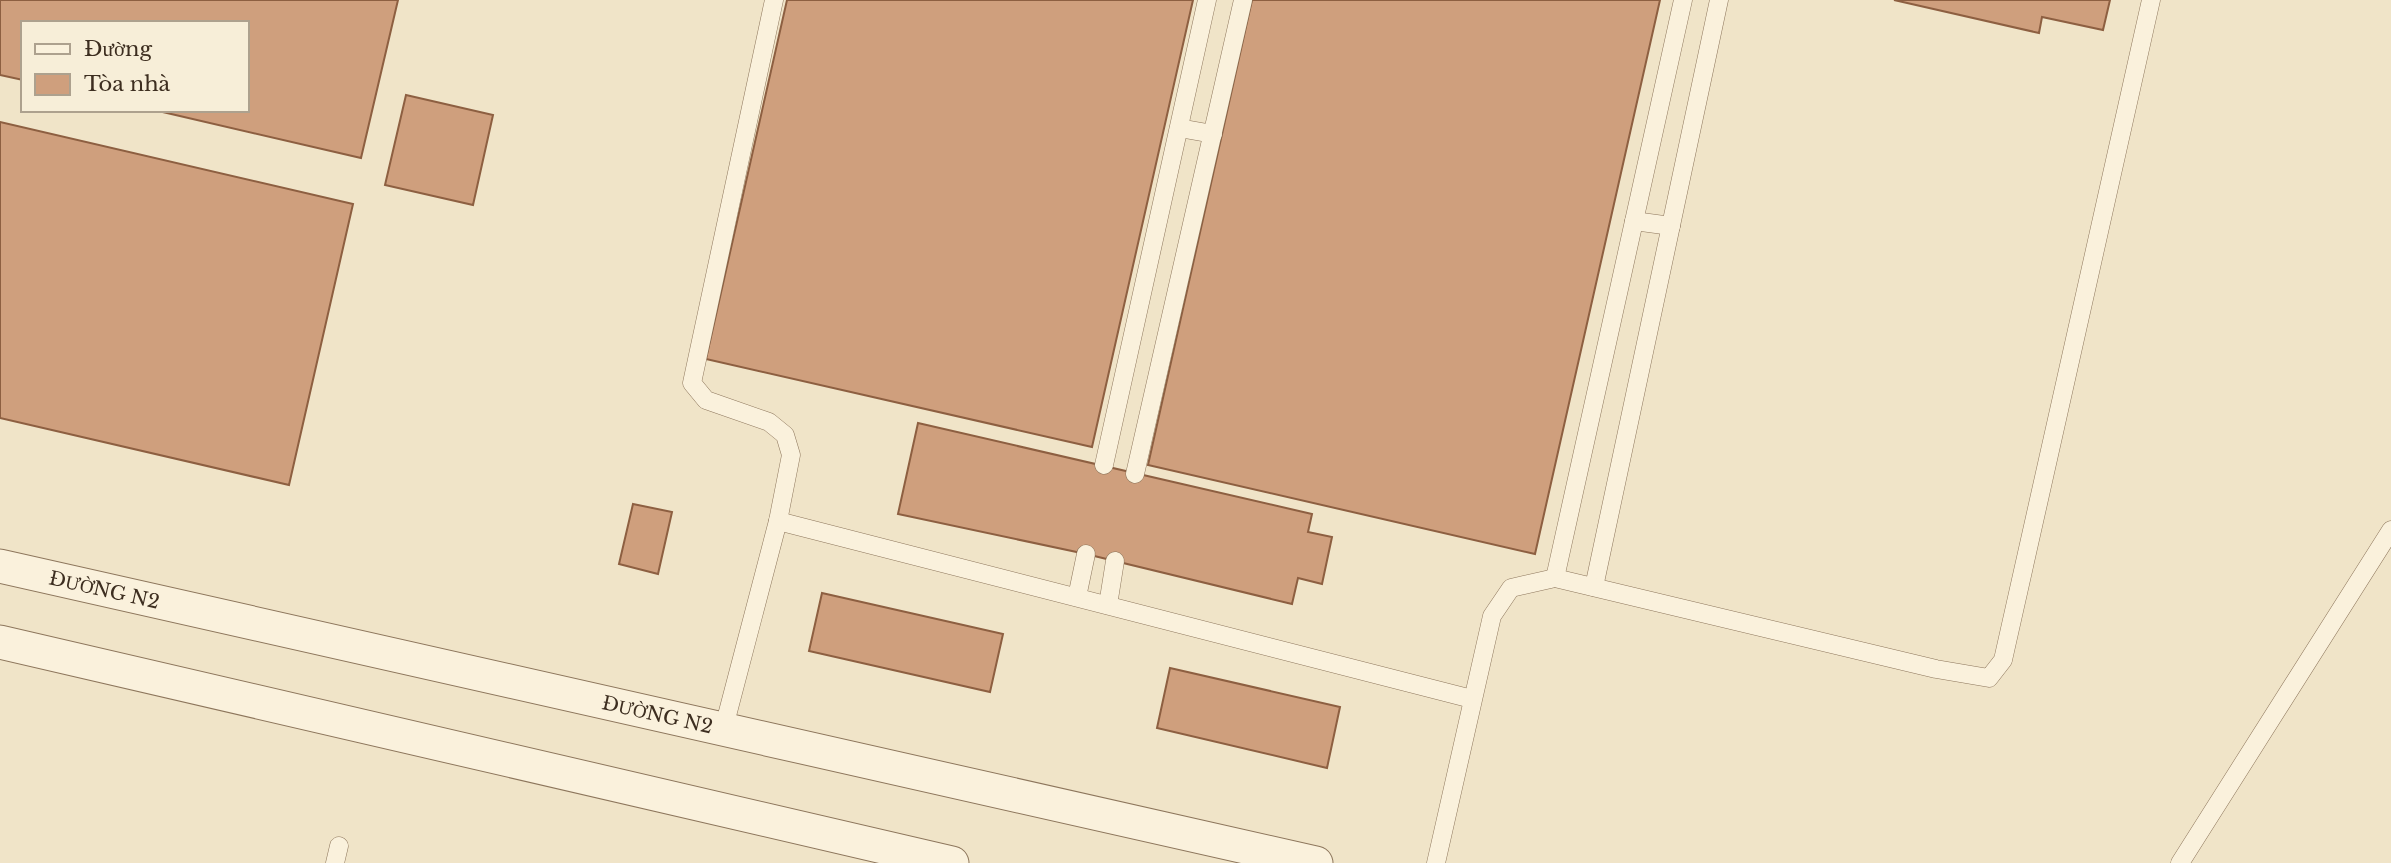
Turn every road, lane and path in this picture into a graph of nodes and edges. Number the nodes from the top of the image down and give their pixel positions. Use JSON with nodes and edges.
{"nodes":[{"id":1,"x":774,"y":0,"type":"edge"},
{"id":2,"x":1207,"y":0,"type":"edge"},
{"id":3,"x":1243,"y":0,"type":"edge"},
{"id":4,"x":1683,"y":0,"type":"edge"},
{"id":5,"x":1718,"y":0,"type":"edge"},
{"id":6,"x":2151,"y":0,"type":"edge"},
{"id":7,"x":1179,"y":128,"type":"junction"},
{"id":8,"x":1213,"y":134,"type":"junction"},
{"id":9,"x":1634,"y":221,"type":"junction"},
{"id":10,"x":1671,"y":226,"type":"junction"},
{"id":11,"x":1104,"y":466,"type":"dead end"},
{"id":12,"x":1135,"y":474,"type":"dead end"},
{"id":13,"x":778,"y":521,"type":"junction"},
{"id":14,"x":2391,"y":530,"type":"edge"},
{"id":15,"x":1086,"y":554,"type":"dead end"},
{"id":16,"x":1115,"y":561,"type":"dead end"},
{"id":17,"x":0,"y":566,"type":"edge"},
{"id":18,"x":1555,"y":578,"type":"junction"},
{"id":19,"x":1594,"y":587,"type":"junction"},
{"id":20,"x":1077,"y":597,"type":"junction"},
{"id":21,"x":1108,"y":605,"type":"junction"},
{"id":22,"x":0,"y":642,"type":"edge"},
{"id":23,"x":1472,"y":699,"type":"junction"},
{"id":24,"x":724,"y":727,"type":"junction"},
{"id":25,"x":951,"y":863,"type":"edge"},
{"id":26,"x":1316,"y":863,"type":"edge"},
{"id":27,"x":1436,"y":863,"type":"edge"},
{"id":28,"x":2180,"y":863,"type":"edge"}],
"edges":[{"from":1,"to":13,"type":"lane"},
{"from":2,"to":7,"type":"lane"},
{"from":3,"to":8,"type":"lane"},
{"from":4,"to":9,"type":"lane"},
{"from":5,"to":10,"type":"lane"},
{"from":6,"to":19,"type":"lane"},
{"from":7,"to":8,"type":"lane"},
{"from":7,"to":11,"type":"lane"},
{"from":8,"to":12,"type":"lane"},
{"from":9,"to":10,"type":"lane"},
{"from":9,"to":18,"type":"lane"},
{"from":10,"to":19,"type":"lane"},
{"from":13,"to":20,"type":"lane"},
{"from":13,"to":24,"type":"lane"},
{"from":14,"to":28,"type":"lane"},
{"from":15,"to":20,"type":"lane"},
{"from":16,"to":21,"type":"lane"},
{"from":17,"to":24,"type":"street","name":"ĐƯỜNG N2"},
{"from":18,"to":19,"type":"lane"},
{"from":18,"to":23,"type":"lane"},
{"from":20,"to":21,"type":"lane"},
{"from":21,"to":23,"type":"lane"},
{"from":22,"to":25,"type":"street"},
{"from":23,"to":27,"type":"lane"},
{"from":24,"to":26,"type":"street","name":"ĐƯỜNG N2"}]}
